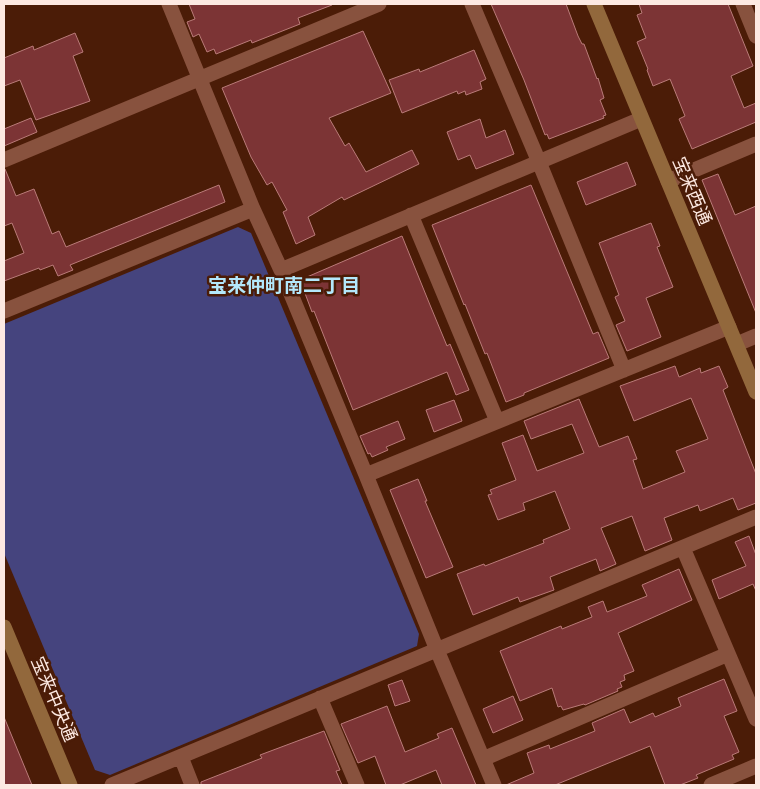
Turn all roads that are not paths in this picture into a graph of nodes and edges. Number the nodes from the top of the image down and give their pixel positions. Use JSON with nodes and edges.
{"nodes":[{"id":1,"x":169,"y":4,"type":"edge"},
{"id":2,"x":380,"y":4,"type":"edge"},
{"id":3,"x":472,"y":4,"type":"edge"},
{"id":4,"x":594,"y":4,"type":"edge"},
{"id":5,"x":745,"y":4,"type":"edge"},
{"id":6,"x":756,"y":36,"type":"edge"},
{"id":7,"x":200,"y":78,"type":"junction"},
{"id":8,"x":641,"y":118,"type":"junction"},
{"id":9,"x":756,"y":144,"type":"edge"},
{"id":10,"x":4,"y":160,"type":"edge"},
{"id":11,"x":539,"y":162,"type":"junction"},
{"id":12,"x":668,"y":181,"type":"junction"},
{"id":13,"x":253,"y":209,"type":"junction"},
{"id":14,"x":411,"y":214,"type":"junction"},
{"id":15,"x":281,"y":270,"type":"junction"},
{"id":16,"x":4,"y":311,"type":"edge"},
{"id":17,"x":730,"y":327,"type":"junction"},
{"id":18,"x":756,"y":336,"type":"edge"},
{"id":19,"x":737,"y":344,"type":"junction"},
{"id":20,"x":624,"y":370,"type":"junction"},
{"id":21,"x":756,"y":392,"type":"edge"},
{"id":22,"x":497,"y":421,"type":"junction"},
{"id":23,"x":366,"y":475,"type":"junction"},
{"id":24,"x":756,"y":517,"type":"edge"},
{"id":25,"x":683,"y":548,"type":"junction"},
{"id":26,"x":4,"y":627,"type":"edge"},
{"id":27,"x":436,"y":650,"type":"junction"},
{"id":28,"x":728,"y":654,"type":"junction"},
{"id":29,"x":320,"y":698,"type":"junction"},
{"id":30,"x":756,"y":719,"type":"edge"},
{"id":31,"x":181,"y":758,"type":"junction"},
{"id":32,"x":483,"y":758,"type":"junction"},
{"id":33,"x":756,"y":766,"type":"edge"},
{"id":34,"x":70,"y":785,"type":"edge"},
{"id":35,"x":112,"y":785,"type":"edge"},
{"id":36,"x":192,"y":785,"type":"edge"},
{"id":37,"x":357,"y":785,"type":"edge"},
{"id":38,"x":494,"y":785,"type":"edge"},
{"id":39,"x":711,"y":785,"type":"edge"}],
"edges":[{"from":1,"to":7,"type":"street"},
{"from":2,"to":7,"type":"street"},
{"from":3,"to":11,"type":"street"},
{"from":4,"to":8,"type":"street","name":"宝来西通"},
{"from":5,"to":6,"type":"street"},
{"from":7,"to":10,"type":"street"},
{"from":7,"to":13,"type":"street"},
{"from":8,"to":11,"type":"street"},
{"from":8,"to":12,"type":"street","name":"宝来西通"},
{"from":9,"to":12,"type":"street"},
{"from":11,"to":14,"type":"street"},
{"from":11,"to":20,"type":"street"},
{"from":12,"to":17,"type":"street","name":"宝来西通"},
{"from":13,"to":15,"type":"street"},
{"from":13,"to":16,"type":"street"},
{"from":14,"to":15,"type":"street"},
{"from":14,"to":22,"type":"street"},
{"from":15,"to":23,"type":"street"},
{"from":17,"to":19,"type":"street","name":"宝来西通"},
{"from":17,"to":20,"type":"street"},
{"from":18,"to":19,"type":"street"},
{"from":19,"to":21,"type":"street","name":"宝来西通"},
{"from":20,"to":22,"type":"street"},
{"from":22,"to":23,"type":"street"},
{"from":23,"to":27,"type":"street"},
{"from":24,"to":25,"type":"street"},
{"from":25,"to":27,"type":"street"},
{"from":25,"to":28,"type":"street"},
{"from":26,"to":34,"type":"street","name":"宝来中央通"},
{"from":27,"to":29,"type":"street"},
{"from":27,"to":32,"type":"street"},
{"from":28,"to":30,"type":"street"},
{"from":28,"to":32,"type":"street"},
{"from":29,"to":31,"type":"street"},
{"from":29,"to":37,"type":"street"},
{"from":31,"to":35,"type":"street"},
{"from":31,"to":36,"type":"street"},
{"from":32,"to":38,"type":"street"},
{"from":33,"to":39,"type":"street"}]}
